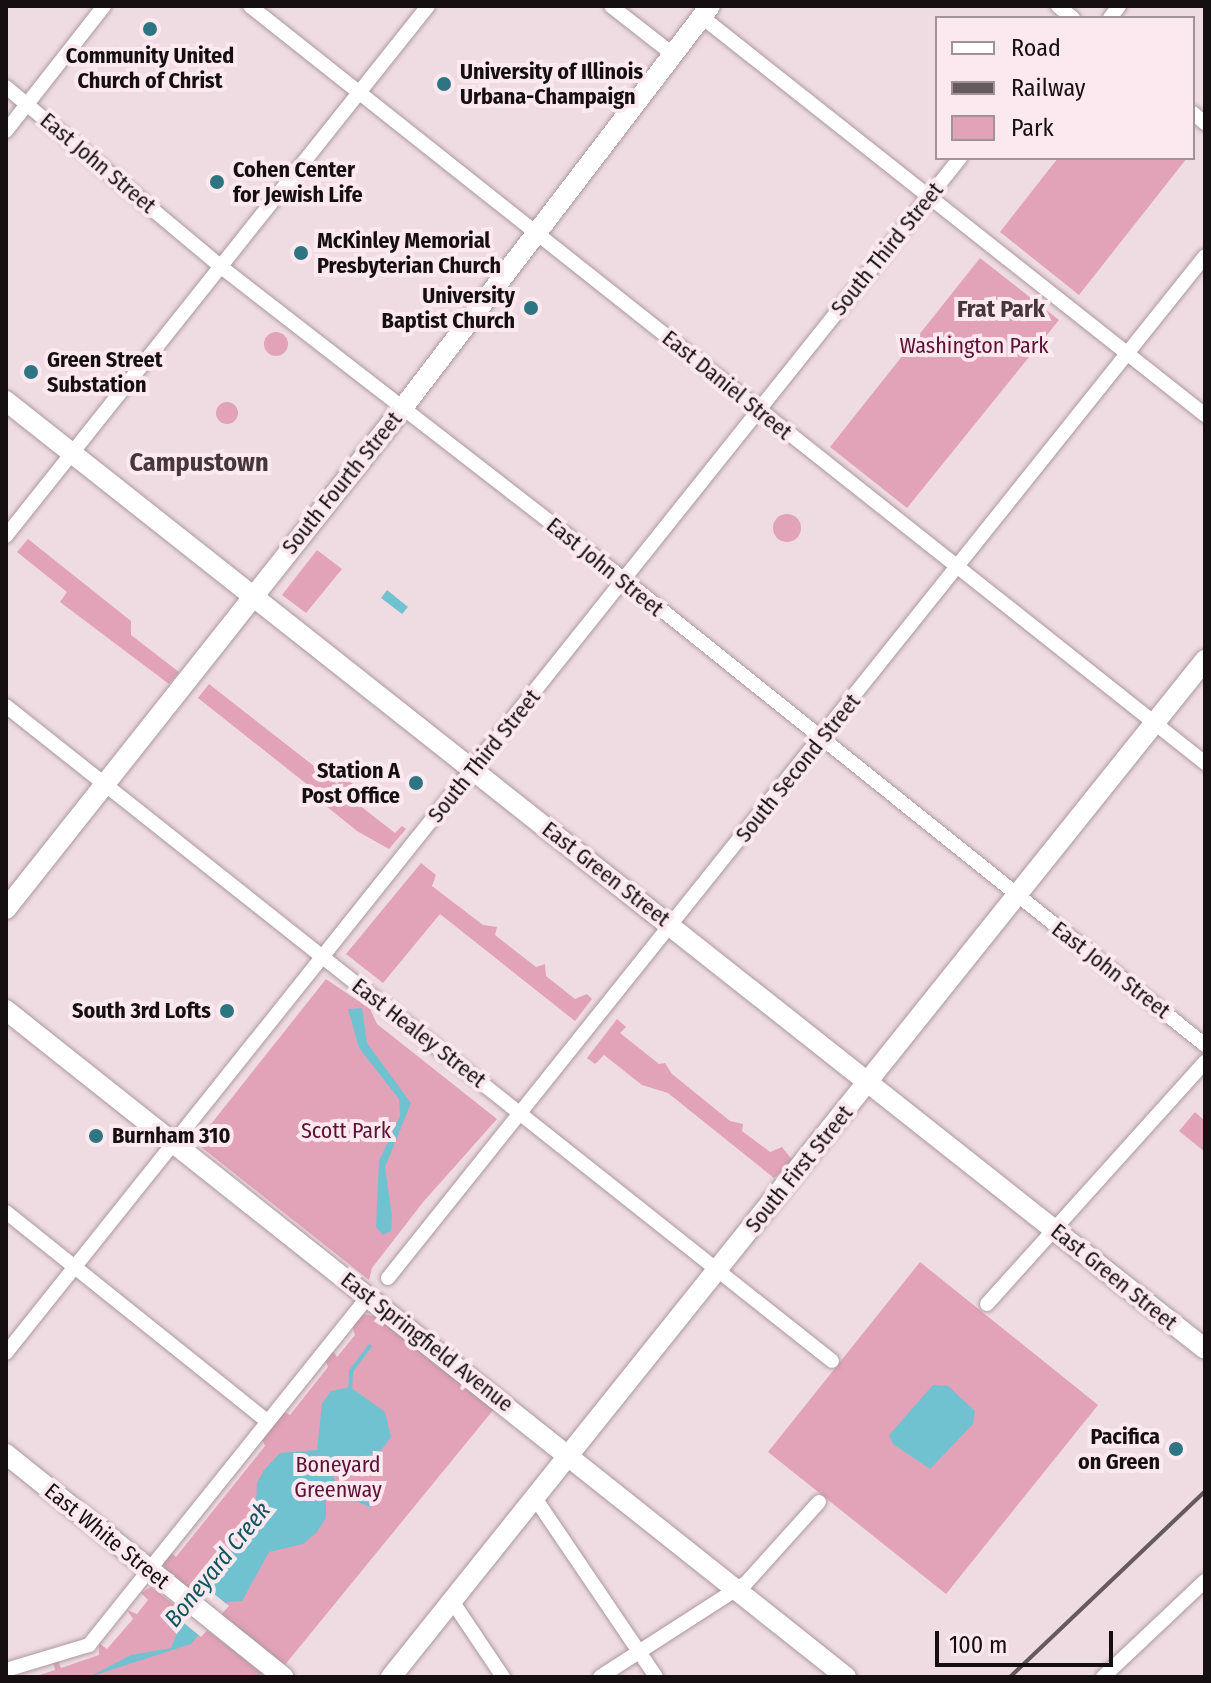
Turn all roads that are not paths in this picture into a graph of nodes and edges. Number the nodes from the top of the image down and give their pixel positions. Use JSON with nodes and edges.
{"nodes":[{"id":1,"x":104,"y":6,"type":"edge"},
{"id":2,"x":250,"y":6,"type":"edge"},
{"id":3,"x":428,"y":6,"type":"edge"},
{"id":4,"x":611,"y":6,"type":"edge"},
{"id":5,"x":712,"y":11,"type":"edge"},
{"id":6,"x":675,"y":56,"type":"junction"},
{"id":7,"x":6,"y":87,"type":"edge"},
{"id":8,"x":359,"y":91,"type":"junction"},
{"id":9,"x":27,"y":104,"type":"junction"},
{"id":10,"x":6,"y":131,"type":"edge"},
{"id":11,"x":958,"y":160,"type":"edge"},
{"id":12,"x":929,"y":197,"type":"junction"},
{"id":13,"x":536,"y":234,"type":"junction"},
{"id":14,"x":1205,"y":256,"type":"edge"},
{"id":15,"x":220,"y":266,"type":"junction"},
{"id":16,"x":1127,"y":354,"type":"junction"},
{"id":17,"x":6,"y":401,"type":"edge"},
{"id":18,"x":402,"y":409,"type":"junction"},
{"id":19,"x":758,"y":410,"type":"junction"},
{"id":20,"x":1205,"y":415,"type":"edge"},
{"id":21,"x":73,"y":454,"type":"junction"},
{"id":22,"x":6,"y":536,"type":"edge"},
{"id":23,"x":957,"y":567,"type":"junction"},
{"id":24,"x":625,"y":581,"type":"junction"},
{"id":25,"x":253,"y":595,"type":"junction"},
{"id":26,"x":1205,"y":660,"type":"edge"},
{"id":27,"x":6,"y":706,"type":"edge"},
{"id":28,"x":1154,"y":723,"type":"junction"},
{"id":29,"x":821,"y":741,"type":"junction"},
{"id":30,"x":1205,"y":763,"type":"edge"},
{"id":31,"x":474,"y":769,"type":"junction"},
{"id":32,"x":105,"y":784,"type":"junction"},
{"id":33,"x":1019,"y":897,"type":"junction"},
{"id":34,"x":6,"y":909,"type":"edge"},
{"id":35,"x":672,"y":926,"type":"junction"},
{"id":36,"x":324,"y":958,"type":"junction"},
{"id":37,"x":6,"y":1010,"type":"edge"},
{"id":38,"x":1205,"y":1045,"type":"edge"},
{"id":39,"x":1205,"y":1062,"type":"edge"},
{"id":40,"x":869,"y":1083,"type":"junction"},
{"id":41,"x":521,"y":1114,"type":"junction"},
{"id":42,"x":173,"y":1142,"type":"junction"},
{"id":43,"x":6,"y":1212,"type":"edge"},
{"id":44,"x":1056,"y":1230,"type":"junction"},
{"id":45,"x":75,"y":1267,"type":"junction"},
{"id":46,"x":719,"y":1271,"type":"junction"},
{"id":47,"x":388,"y":1278,"type":"dead end"},
{"id":48,"x":368,"y":1297,"type":"junction"},
{"id":49,"x":987,"y":1304,"type":"dead end"},
{"id":50,"x":1205,"y":1349,"type":"edge"},
{"id":51,"x":6,"y":1353,"type":"edge"},
{"id":52,"x":832,"y":1361,"type":"dead end"},
{"id":53,"x":267,"y":1421,"type":"junction"},
{"id":54,"x":6,"y":1454,"type":"edge"},
{"id":55,"x":570,"y":1456,"type":"junction"},
{"id":56,"x":535,"y":1498,"type":"junction"},
{"id":57,"x":819,"y":1502,"type":"dead end"},
{"id":58,"x":150,"y":1571,"type":"junction"},
{"id":59,"x":1205,"y":1581,"type":"edge"},
{"id":60,"x":737,"y":1589,"type":"junction"},
{"id":61,"x":452,"y":1601,"type":"junction"},
{"id":62,"x":639,"y":1651,"type":"junction"},
{"id":63,"x":6,"y":1670,"type":"edge"},
{"id":64,"x":832,"y":1674,"type":"edge"},
{"id":65,"x":283,"y":1677,"type":"edge"},
{"id":66,"x":391,"y":1677,"type":"edge"},
{"id":67,"x":503,"y":1677,"type":"edge"},
{"id":68,"x":600,"y":1677,"type":"edge"},
{"id":69,"x":656,"y":1677,"type":"edge"},
{"id":70,"x":1103,"y":1677,"type":"edge"}],
"edges":[{"from":1,"to":9,"type":"street"},
{"from":2,"to":8,"type":"street","name":"East Daniel Street"},
{"from":3,"to":8,"type":"street"},
{"from":4,"to":6,"type":"street"},
{"from":5,"to":6,"type":"street","name":"South Fourth Street"},
{"from":5,"to":12,"type":"street"},
{"from":6,"to":13,"type":"street","name":"South Fourth Street"},
{"from":7,"to":9,"type":"street","name":"East John Street"},
{"from":8,"to":13,"type":"street","name":"East Daniel Street"},
{"from":8,"to":15,"type":"street"},
{"from":9,"to":10,"type":"street"},
{"from":9,"to":15,"type":"street","name":"East John Street"},
{"from":11,"to":12,"type":"street","name":"South Third Street"},
{"from":12,"to":16,"type":"street"},
{"from":12,"to":19,"type":"street","name":"South Third Street"},
{"from":13,"to":18,"type":"street","name":"South Fourth Street"},
{"from":13,"to":19,"type":"street","name":"East Daniel Street"},
{"from":14,"to":16,"type":"street","name":"South Second Street"},
{"from":15,"to":18,"type":"street","name":"East John Street"},
{"from":15,"to":21,"type":"street"},
{"from":16,"to":20,"type":"street"},
{"from":16,"to":23,"type":"street","name":"South Second Street"},
{"from":17,"to":21,"type":"street","name":"East Green Street"},
{"from":18,"to":24,"type":"street","name":"East John Street"},
{"from":18,"to":25,"type":"street","name":"South Fourth Street"},
{"from":19,"to":23,"type":"street","name":"East Daniel Street"},
{"from":19,"to":24,"type":"street","name":"South Third Street"},
{"from":21,"to":22,"type":"street"},
{"from":21,"to":25,"type":"street","name":"East Green Street"},
{"from":23,"to":28,"type":"street","name":"East Daniel Street"},
{"from":23,"to":29,"type":"street","name":"South Second Street"},
{"from":24,"to":29,"type":"street","name":"East John Street"},
{"from":24,"to":31,"type":"street","name":"South Third Street"},
{"from":25,"to":31,"type":"street","name":"East Green Street"},
{"from":25,"to":32,"type":"street","name":"South Fourth Street"},
{"from":26,"to":28,"type":"street","name":"South First Street"},
{"from":27,"to":32,"type":"street","name":"East Healey Street"},
{"from":28,"to":30,"type":"street","name":"East Daniel Street"},
{"from":28,"to":33,"type":"street","name":"South First Street"},
{"from":29,"to":33,"type":"street","name":"East John Street"},
{"from":29,"to":35,"type":"street","name":"South Second Street"},
{"from":31,"to":35,"type":"street","name":"East Green Street"},
{"from":31,"to":36,"type":"street","name":"South Third Street"},
{"from":32,"to":34,"type":"street","name":"South Fourth Street"},
{"from":32,"to":36,"type":"street","name":"East Healey Street"},
{"from":33,"to":38,"type":"street","name":"East John Street"},
{"from":33,"to":40,"type":"street","name":"South First Street"},
{"from":35,"to":40,"type":"street","name":"East Green Street"},
{"from":35,"to":41,"type":"street","name":"South Second Street"},
{"from":36,"to":41,"type":"street","name":"East Healey Street"},
{"from":36,"to":42,"type":"street","name":"South Third Street"},
{"from":37,"to":42,"type":"street","name":"East Springfield Avenue"},
{"from":39,"to":44,"type":"street"},
{"from":40,"to":44,"type":"street","name":"East Green Street"},
{"from":40,"to":46,"type":"street","name":"South First Street"},
{"from":41,"to":46,"type":"street","name":"East Healey Street"},
{"from":41,"to":47,"type":"street","name":"South Second Street"},
{"from":42,"to":45,"type":"street","name":"South Third Street"},
{"from":42,"to":48,"type":"street","name":"East Springfield Avenue"},
{"from":43,"to":45,"type":"street"},
{"from":44,"to":49,"type":"street"},
{"from":44,"to":50,"type":"street","name":"East Green Street"},
{"from":45,"to":51,"type":"street","name":"South Third Street"},
{"from":45,"to":53,"type":"street"},
{"from":46,"to":52,"type":"street","name":"East Healey Street"},
{"from":46,"to":55,"type":"street","name":"South First Street"},
{"from":48,"to":53,"type":"street"},
{"from":48,"to":55,"type":"street","name":"East Springfield Avenue"},
{"from":53,"to":58,"type":"street"},
{"from":54,"to":58,"type":"street","name":"East White Street"},
{"from":55,"to":56,"type":"street","name":"South First Street"},
{"from":55,"to":60,"type":"street","name":"East Springfield Avenue"},
{"from":56,"to":61,"type":"street","name":"South First Street"},
{"from":56,"to":62,"type":"street"},
{"from":57,"to":60,"type":"street"},
{"from":58,"to":63,"type":"street"},
{"from":58,"to":65,"type":"street","name":"East White Street"},
{"from":59,"to":70,"type":"street"},
{"from":60,"to":62,"type":"street"},
{"from":60,"to":64,"type":"street","name":"East Springfield Avenue"},
{"from":61,"to":66,"type":"street","name":"South First Street"},
{"from":61,"to":67,"type":"street"},
{"from":62,"to":68,"type":"street"},
{"from":62,"to":69,"type":"street"}]}
